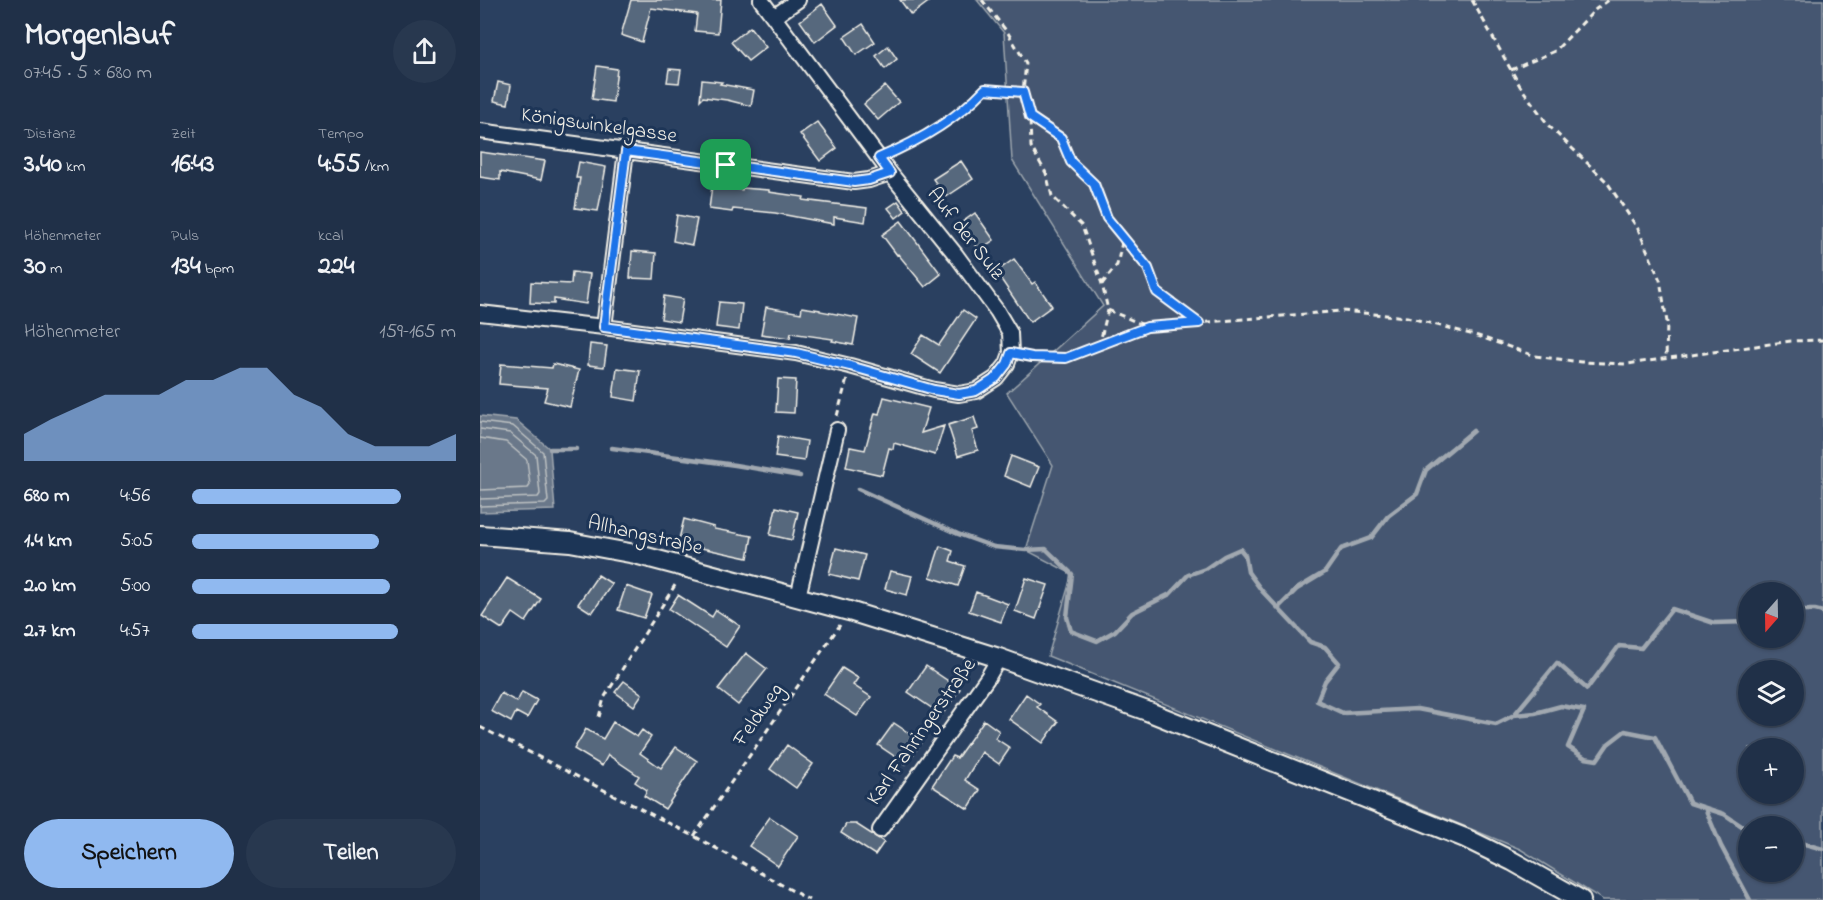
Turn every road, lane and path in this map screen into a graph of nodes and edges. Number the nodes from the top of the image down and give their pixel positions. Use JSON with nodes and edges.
{"nodes":[{"id":1,"x":761,"y":0,"type":"edge"},
{"id":2,"x":798,"y":0,"type":"edge"},
{"id":3,"x":982,"y":0,"type":"edge"},
{"id":4,"x":1472,"y":0,"type":"edge"},
{"id":5,"x":1609,"y":0,"type":"edge"},
{"id":6,"x":775,"y":16,"type":"junction"},
{"id":7,"x":1511,"y":70,"type":"junction"},
{"id":8,"x":1023,"y":92,"type":"junction"},
{"id":9,"x":1030,"y":117,"type":"junction"},
{"id":10,"x":480,"y":131,"type":"edge"},
{"id":11,"x":626,"y":151,"type":"junction"},
{"id":12,"x":879,"y":158,"type":"junction"},
{"id":13,"x":890,"y":173,"type":"junction"},
{"id":14,"x":1123,"y":238,"type":"junction"},
{"id":15,"x":1102,"y":284,"type":"junction"},
{"id":16,"x":1108,"y":310,"type":"junction"},
{"id":17,"x":480,"y":313,"type":"edge"},
{"id":18,"x":1199,"y":323,"type":"junction"},
{"id":19,"x":604,"y":327,"type":"junction"},
{"id":20,"x":1147,"y":327,"type":"junction"},
{"id":21,"x":1823,"y":340,"type":"edge"},
{"id":22,"x":1099,"y":345,"type":"junction"},
{"id":23,"x":1011,"y":353,"type":"junction"},
{"id":24,"x":1666,"y":359,"type":"junction"},
{"id":25,"x":850,"y":366,"type":"junction"},
{"id":26,"x":837,"y":430,"type":"joint"},
{"id":27,"x":480,"y":536,"type":"edge"},
{"id":28,"x":682,"y":566,"type":"junction"},
{"id":29,"x":798,"y":597,"type":"junction"},
{"id":30,"x":849,"y":611,"type":"junction"},
{"id":31,"x":999,"y":658,"type":"junction"},
{"id":32,"x":599,"y":717,"type":"dead end"},
{"id":33,"x":480,"y":727,"type":"edge"},
{"id":34,"x":880,"y":830,"type":"dead end"},
{"id":35,"x":694,"y":836,"type":"junction"},
{"id":36,"x":809,"y":900,"type":"edge"},
{"id":37,"x":1581,"y":900,"type":"edge"}],
"edges":[{"from":1,"to":6,"type":"street","name":"Auf der Sulz"},
{"from":2,"to":6,"type":"street"},
{"from":3,"to":8,"type":"path"},
{"from":4,"to":7,"type":"path"},
{"from":5,"to":7,"type":"path"},
{"from":6,"to":12,"type":"street","name":"Auf der Sulz"},
{"from":7,"to":24,"type":"path"},
{"from":8,"to":9,"type":"path"},
{"from":8,"to":12,"type":"path"},
{"from":9,"to":14,"type":"path"},
{"from":9,"to":15,"type":"path"},
{"from":10,"to":11,"type":"street","name":"Königswinkelgasse"},
{"from":11,"to":13,"type":"street","name":"Königswinkelgasse"},
{"from":11,"to":19,"type":"street"},
{"from":12,"to":13,"type":"street","name":"Auf der Sulz"},
{"from":13,"to":23,"type":"street","name":"Auf der Sulz"},
{"from":14,"to":15,"type":"path"},
{"from":14,"to":18,"type":"path"},
{"from":15,"to":16,"type":"path"},
{"from":16,"to":20,"type":"path"},
{"from":16,"to":22,"type":"path"},
{"from":17,"to":19,"type":"street"},
{"from":18,"to":20,"type":"path"},
{"from":18,"to":24,"type":"path"},
{"from":19,"to":25,"type":"street"},
{"from":20,"to":22,"type":"path"},
{"from":21,"to":24,"type":"path"},
{"from":22,"to":23,"type":"path"},
{"from":23,"to":25,"type":"street"},
{"from":25,"to":26,"type":"path"},
{"from":26,"to":29,"type":"street"},
{"from":27,"to":28,"type":"street","name":"Allhangstraße"},
{"from":28,"to":29,"type":"street","name":"Allhangstraße"},
{"from":28,"to":32,"type":"path"},
{"from":29,"to":30,"type":"street","name":"Allhangstraße"},
{"from":30,"to":31,"type":"street","name":"Allhangstraße"},
{"from":30,"to":35,"type":"path","name":"Feldweg"},
{"from":31,"to":34,"type":"street","name":"Karl Fahringerstraße"},
{"from":31,"to":37,"type":"street","name":"Allhangstraße"},
{"from":33,"to":35,"type":"path"},
{"from":35,"to":36,"type":"path"}]}
